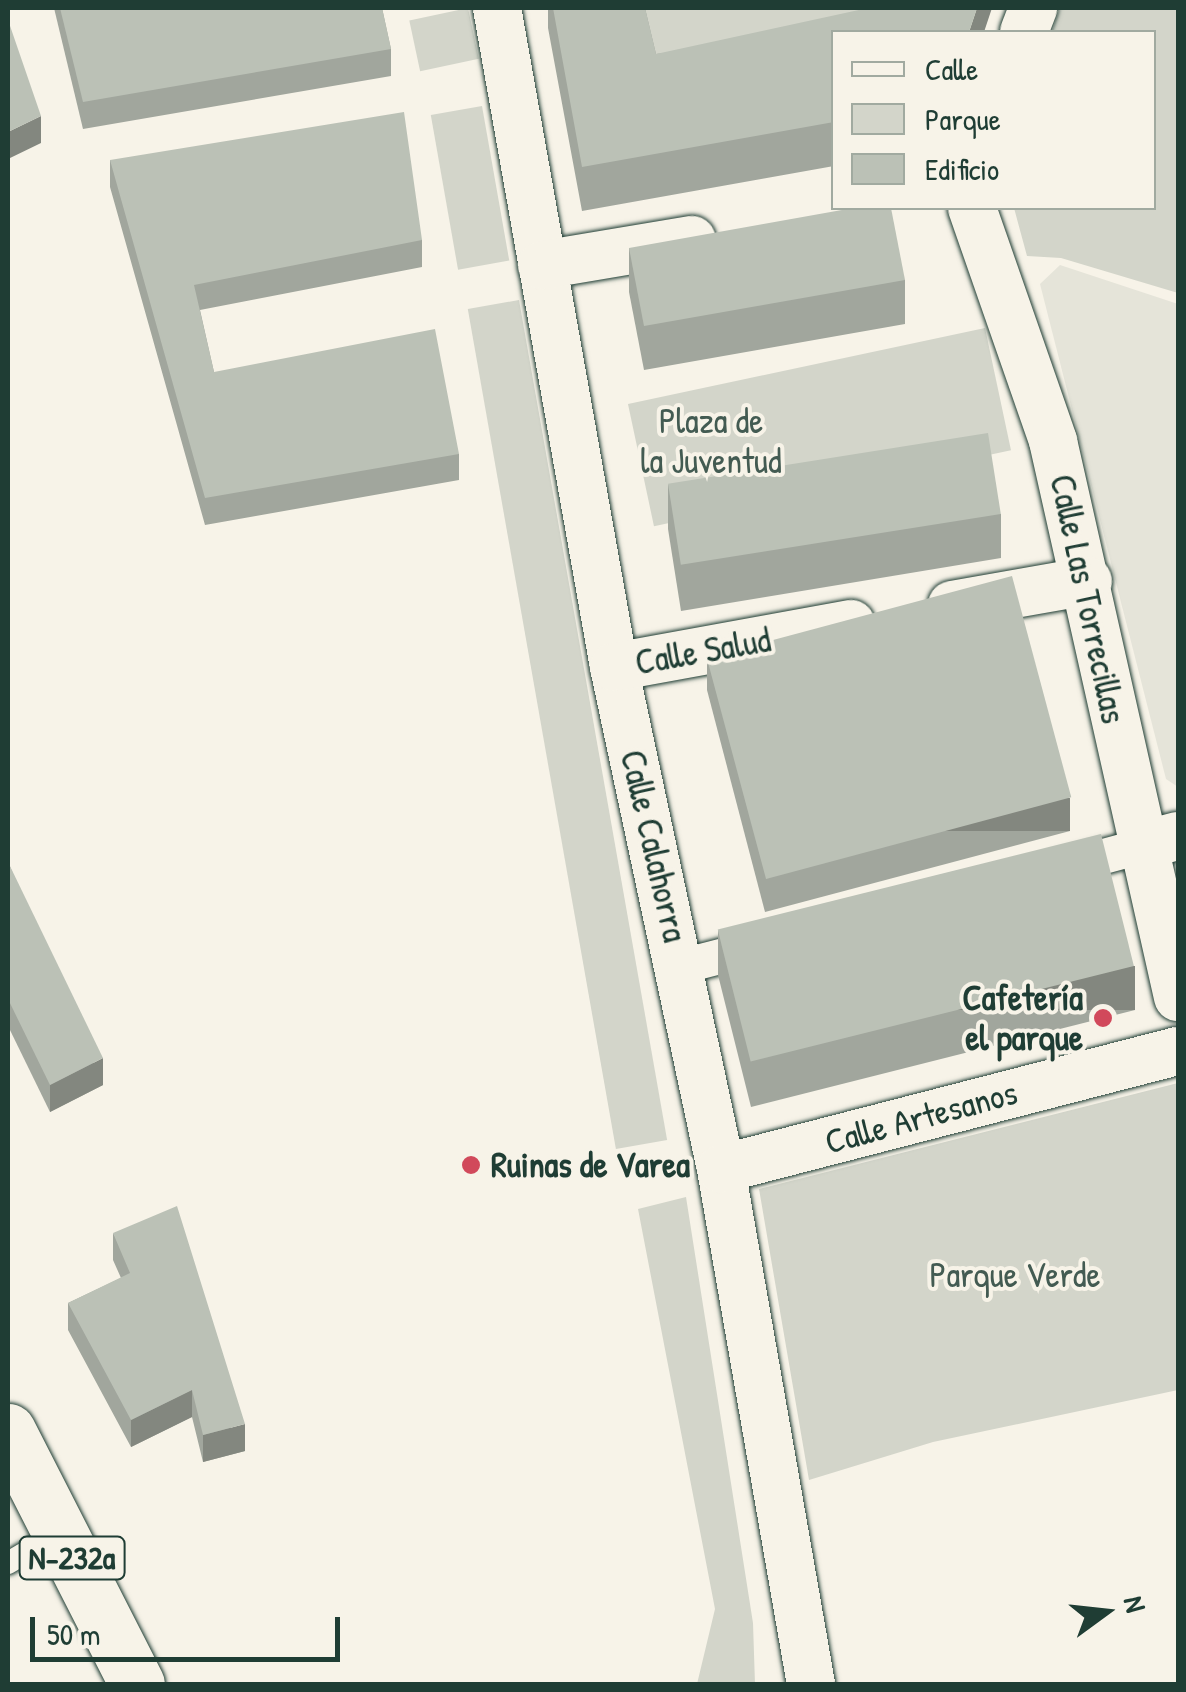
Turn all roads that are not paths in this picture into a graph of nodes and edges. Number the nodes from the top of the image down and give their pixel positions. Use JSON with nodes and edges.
{"nodes":[{"id":1,"x":497,"y":8,"type":"edge"},
{"id":2,"x":973,"y":210,"type":"edge"},
{"id":3,"x":732,"y":233,"type":"edge"},
{"id":4,"x":542,"y":265,"type":"junction"},
{"id":5,"x":1088,"y":581,"type":"junction"},
{"id":6,"x":614,"y":667,"type":"junction"},
{"id":7,"x":1159,"y":841,"type":"edge"},
{"id":8,"x":1019,"y":878,"type":"edge"},
{"id":9,"x":795,"y":936,"type":"edge"},
{"id":10,"x":681,"y":966,"type":"junction"},
{"id":11,"x":1178,"y":997,"type":"edge"},
{"id":12,"x":1178,"y":1050,"type":"edge"},
{"id":13,"x":721,"y":1169,"type":"junction"},
{"id":14,"x":8,"y":1432,"type":"edge"},
{"id":15,"x":60,"y":1533,"type":"junction"},
{"id":16,"x":8,"y":1563,"type":"edge"},
{"id":17,"x":137,"y":1684,"type":"edge"},
{"id":18,"x":811,"y":1684,"type":"edge"}],
"edges":[{"from":1,"to":4,"type":"street","name":"Calle Calahorra"},
{"from":2,"to":5,"type":"street","name":"Calle Las Torrecillas"},
{"from":3,"to":4,"type":"street"},
{"from":4,"to":6,"type":"street","name":"Calle Calahorra"},
{"from":5,"to":6,"type":"street","name":"Calle Salud"},
{"from":5,"to":7,"type":"street","name":"Calle Las Torrecillas"},
{"from":6,"to":10,"type":"street","name":"Calle Calahorra"},
{"from":7,"to":8,"type":"street"},
{"from":7,"to":11,"type":"street","name":"Calle Las Torrecillas"},
{"from":9,"to":10,"type":"street"},
{"from":10,"to":13,"type":"street","name":"Calle Calahorra"},
{"from":12,"to":13,"type":"street","name":"Calle Artesanos"},
{"from":13,"to":18,"type":"street","name":"Calle Calahorra"},
{"from":14,"to":15,"type":"main road","number":"N-232a"},
{"from":15,"to":16,"type":"lane"},
{"from":15,"to":17,"type":"main road","number":"N-232a"}]}
